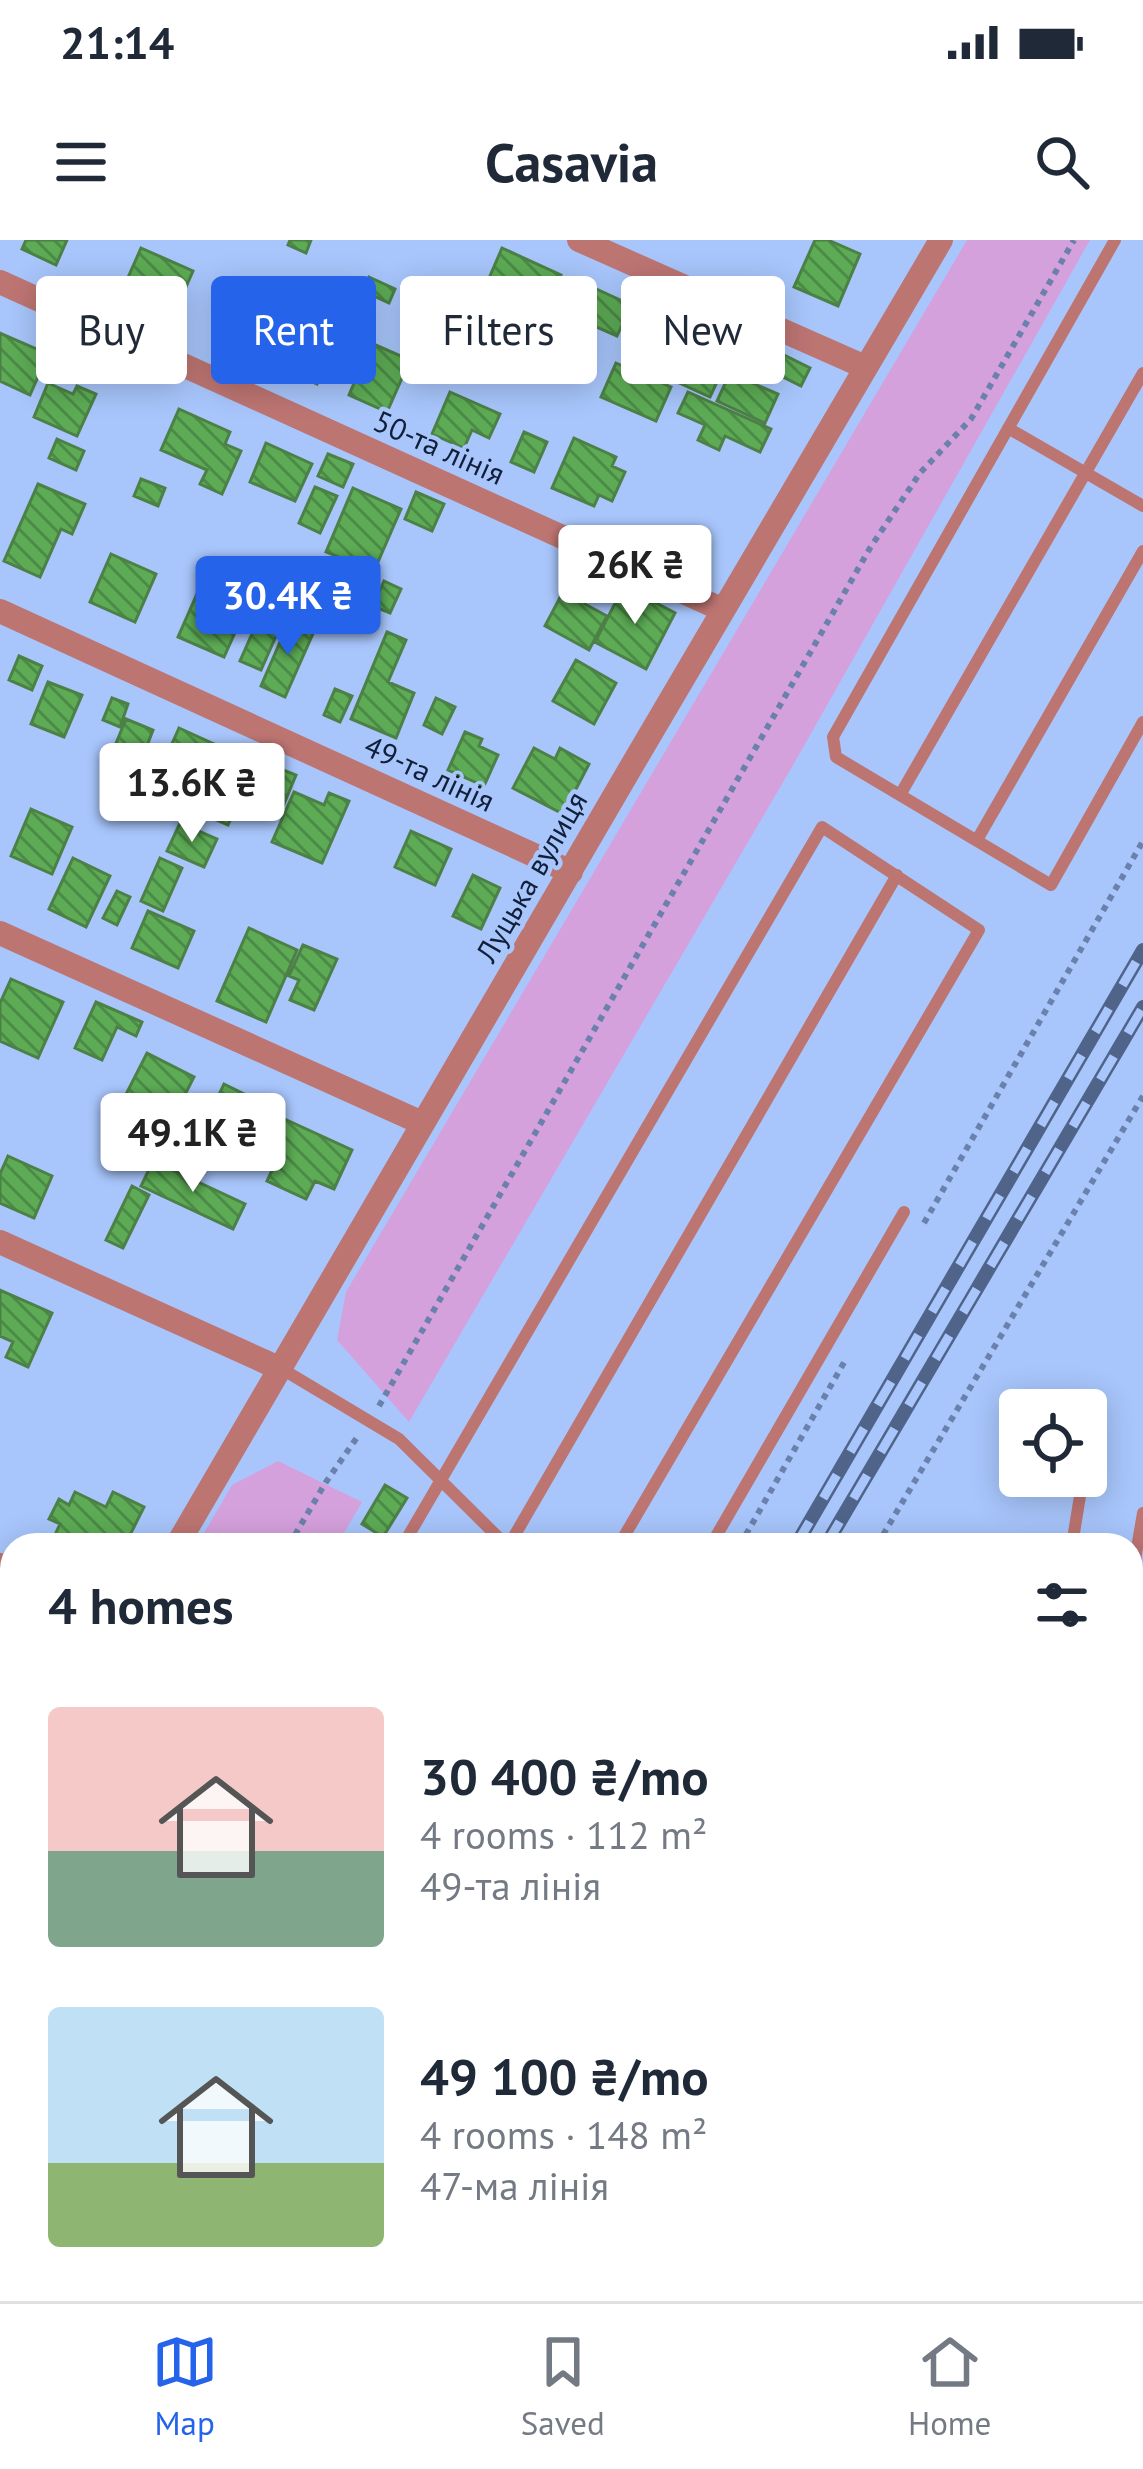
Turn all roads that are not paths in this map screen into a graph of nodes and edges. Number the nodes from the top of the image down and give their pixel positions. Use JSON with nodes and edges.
{"nodes":[{"id":1,"x":579,"y":240,"type":"edge"},
{"id":2,"x":941,"y":240,"type":"edge"},
{"id":3,"x":1115,"y":240,"type":"edge"},
{"id":4,"x":0,"y":282,"type":"edge"},
{"id":5,"x":865,"y":367,"type":"junction"},
{"id":6,"x":1143,"y":373,"type":"edge"},
{"id":7,"x":1008,"y":428,"type":"junction"},
{"id":8,"x":1086,"y":472,"type":"junction"},
{"id":9,"x":1143,"y":506,"type":"edge"},
{"id":10,"x":1143,"y":551,"type":"edge"},
{"id":11,"x":721,"y":609,"type":"junction"},
{"id":12,"x":0,"y":610,"type":"edge"},
{"id":13,"x":1143,"y":722,"type":"edge"},
{"id":14,"x":900,"y":795,"type":"junction"},
{"id":15,"x":977,"y":840,"type":"junction"},
{"id":16,"x":571,"y":872,"type":"junction"},
{"id":17,"x":896,"y":875,"type":"junction"},
{"id":18,"x":0,"y":933,"type":"edge"},
{"id":19,"x":422,"y":1123,"type":"junction"},
{"id":20,"x":904,"y":1212,"type":"dead end"},
{"id":21,"x":0,"y":1242,"type":"edge"},
{"id":22,"x":281,"y":1369,"type":"junction"},
{"id":23,"x":440,"y":1480,"type":"junction"},
{"id":24,"x":1080,"y":1497,"type":"edge"},
{"id":25,"x":184,"y":1533,"type":"edge"},
{"id":26,"x":410,"y":1533,"type":"edge"},
{"id":27,"x":495,"y":1533,"type":"edge"},
{"id":28,"x":515,"y":1533,"type":"edge"},
{"id":29,"x":627,"y":1533,"type":"edge"},
{"id":30,"x":718,"y":1533,"type":"edge"},
{"id":31,"x":1074,"y":1533,"type":"edge"}],
"edges":[{"from":1,"to":5,"type":"street"},
{"from":2,"to":5,"type":"street","name":"Луцька вулиця"},
{"from":3,"to":7,"type":"lane"},
{"from":4,"to":11,"type":"street","name":"50-та лінія"},
{"from":5,"to":11,"type":"street","name":"Луцька вулиця"},
{"from":6,"to":8,"type":"lane"},
{"from":7,"to":8,"type":"lane"},
{"from":7,"to":14,"type":"lane"},
{"from":8,"to":9,"type":"lane"},
{"from":8,"to":14,"type":"lane"},
{"from":10,"to":15,"type":"lane"},
{"from":11,"to":16,"type":"street","name":"Луцька вулиця"},
{"from":12,"to":16,"type":"street","name":"49-та лінія"},
{"from":13,"to":15,"type":"lane"},
{"from":14,"to":15,"type":"lane"},
{"from":16,"to":19,"type":"street","name":"Луцька вулиця"},
{"from":17,"to":23,"type":"lane"},
{"from":17,"to":28,"type":"lane"},
{"from":17,"to":29,"type":"lane"},
{"from":18,"to":19,"type":"street"},
{"from":19,"to":22,"type":"street","name":"Луцька вулиця"},
{"from":20,"to":30,"type":"lane"},
{"from":21,"to":22,"type":"street"},
{"from":22,"to":23,"type":"lane"},
{"from":22,"to":25,"type":"street","name":"Луцька вулиця"},
{"from":23,"to":26,"type":"lane"},
{"from":23,"to":27,"type":"lane"},
{"from":24,"to":31,"type":"lane"}]}
